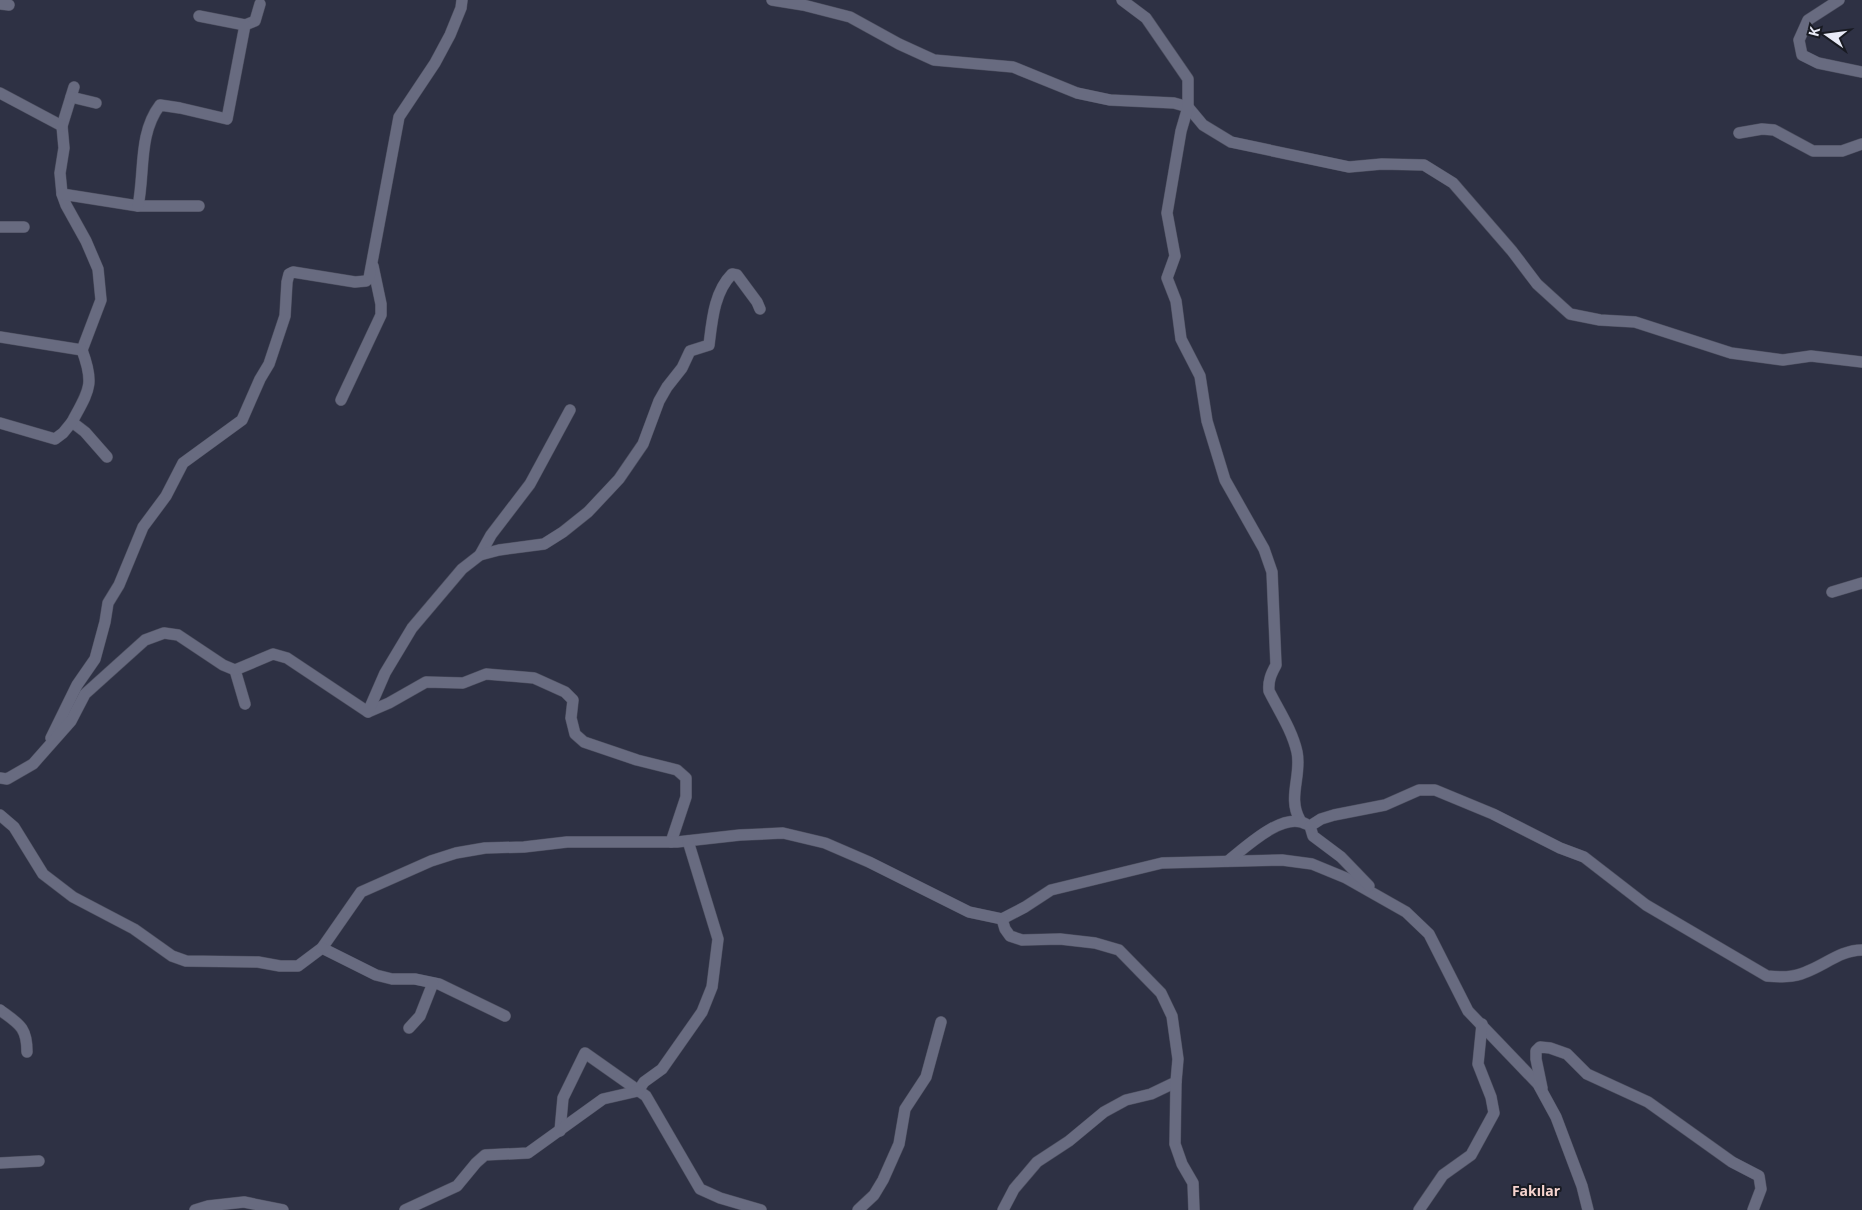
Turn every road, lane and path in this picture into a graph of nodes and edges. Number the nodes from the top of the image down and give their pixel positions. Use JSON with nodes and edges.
{"nodes":[{"id":1,"x":462,"y":0,"type":"edge"},
{"id":2,"x":772,"y":0,"type":"edge"},
{"id":3,"x":1122,"y":0,"type":"edge"},
{"id":4,"x":1838,"y":0,"type":"edge"},
{"id":5,"x":796,"y":2,"type":"edge"},
{"id":6,"x":260,"y":4,"type":"dead end"},
{"id":7,"x":199,"y":16,"type":"dead end"},
{"id":8,"x":245,"y":25,"type":"junction"},
{"id":9,"x":1862,"y":72,"type":"edge"},
{"id":10,"x":0,"y":93,"type":"edge"},
{"id":11,"x":96,"y":103,"type":"dead end"},
{"id":12,"x":1188,"y":107,"type":"junction"},
{"id":13,"x":62,"y":126,"type":"junction"},
{"id":14,"x":1738,"y":134,"type":"dead end"},
{"id":15,"x":1862,"y":144,"type":"edge"},
{"id":16,"x":62,"y":194,"type":"junction"},
{"id":17,"x":138,"y":206,"type":"junction"},
{"id":18,"x":199,"y":206,"type":"dead end"},
{"id":19,"x":0,"y":227,"type":"edge"},
{"id":20,"x":24,"y":227,"type":"dead end"},
{"id":21,"x":372,"y":260,"type":"junction"},
{"id":22,"x":760,"y":309,"type":"dead end"},
{"id":23,"x":0,"y":336,"type":"edge"},
{"id":24,"x":82,"y":350,"type":"junction"},
{"id":25,"x":1862,"y":362,"type":"edge"},
{"id":26,"x":341,"y":400,"type":"dead end"},
{"id":27,"x":570,"y":410,"type":"dead end"},
{"id":28,"x":72,"y":422,"type":"junction"},
{"id":29,"x":0,"y":423,"type":"edge"},
{"id":30,"x":107,"y":458,"type":"dead end"},
{"id":31,"x":480,"y":555,"type":"junction"},
{"id":32,"x":1862,"y":583,"type":"edge"},
{"id":33,"x":1832,"y":592,"type":"dead end"},
{"id":34,"x":235,"y":670,"type":"junction"},
{"id":35,"x":245,"y":704,"type":"dead end"},
{"id":36,"x":368,"y":712,"type":"junction"},
{"id":37,"x":50,"y":746,"type":"junction"},
{"id":38,"x":0,"y":778,"type":"edge"},
{"id":39,"x":0,"y":815,"type":"edge"},
{"id":40,"x":1305,"y":823,"type":"junction"},
{"id":41,"x":688,"y":841,"type":"junction"},
{"id":42,"x":671,"y":842,"type":"junction"},
{"id":43,"x":1228,"y":861,"type":"junction"},
{"id":44,"x":1379,"y":896,"type":"junction"},
{"id":45,"x":1002,"y":919,"type":"junction"},
{"id":46,"x":322,"y":948,"type":"junction"},
{"id":47,"x":1862,"y":950,"type":"edge"},
{"id":48,"x":433,"y":983,"type":"junction"},
{"id":49,"x":0,"y":1010,"type":"edge"},
{"id":50,"x":505,"y":1016,"type":"dead end"},
{"id":51,"x":940,"y":1022,"type":"dead end"},
{"id":52,"x":1482,"y":1024,"type":"junction"},
{"id":53,"x":409,"y":1028,"type":"dead end"},
{"id":54,"x":27,"y":1052,"type":"dead end"},
{"id":55,"x":1176,"y":1082,"type":"junction"},
{"id":56,"x":638,"y":1091,"type":"junction"},
{"id":57,"x":1544,"y":1094,"type":"junction"},
{"id":58,"x":560,"y":1131,"type":"junction"},
{"id":59,"x":39,"y":1161,"type":"dead end"},
{"id":60,"x":0,"y":1162,"type":"edge"},
{"id":61,"x":194,"y":1210,"type":"edge"},
{"id":62,"x":283,"y":1210,"type":"edge"},
{"id":63,"x":405,"y":1210,"type":"edge"},
{"id":64,"x":761,"y":1210,"type":"edge"},
{"id":65,"x":858,"y":1210,"type":"edge"},
{"id":66,"x":1004,"y":1210,"type":"edge"},
{"id":67,"x":1194,"y":1210,"type":"edge"},
{"id":68,"x":1419,"y":1210,"type":"edge"},
{"id":69,"x":1588,"y":1210,"type":"edge"},
{"id":70,"x":1753,"y":1210,"type":"edge"}],
"edges":[{"from":1,"to":21,"type":"street"},
{"from":2,"to":5,"type":"street"},
{"from":3,"to":12,"type":"street"},
{"from":4,"to":9,"type":"street"},
{"from":5,"to":12,"type":"street"},
{"from":6,"to":8,"type":"street"},
{"from":7,"to":8,"type":"street"},
{"from":8,"to":17,"type":"street"},
{"from":10,"to":13,"type":"street"},
{"from":11,"to":13,"type":"street"},
{"from":12,"to":25,"type":"street"},
{"from":12,"to":40,"type":"street"},
{"from":13,"to":16,"type":"street"},
{"from":14,"to":15,"type":"street"},
{"from":16,"to":17,"type":"street"},
{"from":16,"to":24,"type":"street"},
{"from":17,"to":18,"type":"street"},
{"from":19,"to":20,"type":"street"},
{"from":21,"to":26,"type":"street"},
{"from":21,"to":37,"type":"street"},
{"from":22,"to":31,"type":"street"},
{"from":23,"to":24,"type":"street"},
{"from":24,"to":28,"type":"street"},
{"from":27,"to":31,"type":"street"},
{"from":28,"to":29,"type":"street"},
{"from":28,"to":30,"type":"street"},
{"from":31,"to":36,"type":"street"},
{"from":32,"to":33,"type":"street"},
{"from":34,"to":35,"type":"street"},
{"from":34,"to":36,"type":"street"},
{"from":34,"to":37,"type":"street"},
{"from":36,"to":42,"type":"street"},
{"from":37,"to":38,"type":"street"},
{"from":39,"to":46,"type":"street"},
{"from":40,"to":43,"type":"street"},
{"from":40,"to":44,"type":"street"},
{"from":40,"to":47,"type":"street"},
{"from":41,"to":42,"type":"street"},
{"from":41,"to":45,"type":"street"},
{"from":41,"to":56,"type":"street"},
{"from":42,"to":46,"type":"street"},
{"from":43,"to":44,"type":"street"},
{"from":43,"to":45,"type":"street"},
{"from":44,"to":52,"type":"street"},
{"from":45,"to":55,"type":"street"},
{"from":46,"to":48,"type":"street"},
{"from":48,"to":50,"type":"street"},
{"from":48,"to":53,"type":"street"},
{"from":49,"to":54,"type":"street"},
{"from":51,"to":65,"type":"street"},
{"from":52,"to":57,"type":"street"},
{"from":52,"to":68,"type":"street"},
{"from":55,"to":66,"type":"street"},
{"from":55,"to":67,"type":"street"},
{"from":56,"to":58,"type":"street"},
{"from":56,"to":58,"type":"street"},
{"from":56,"to":64,"type":"street"},
{"from":57,"to":69,"type":"street"},
{"from":57,"to":70,"type":"street"},
{"from":58,"to":63,"type":"street"},
{"from":59,"to":60,"type":"street"},
{"from":61,"to":62,"type":"street"}]}
